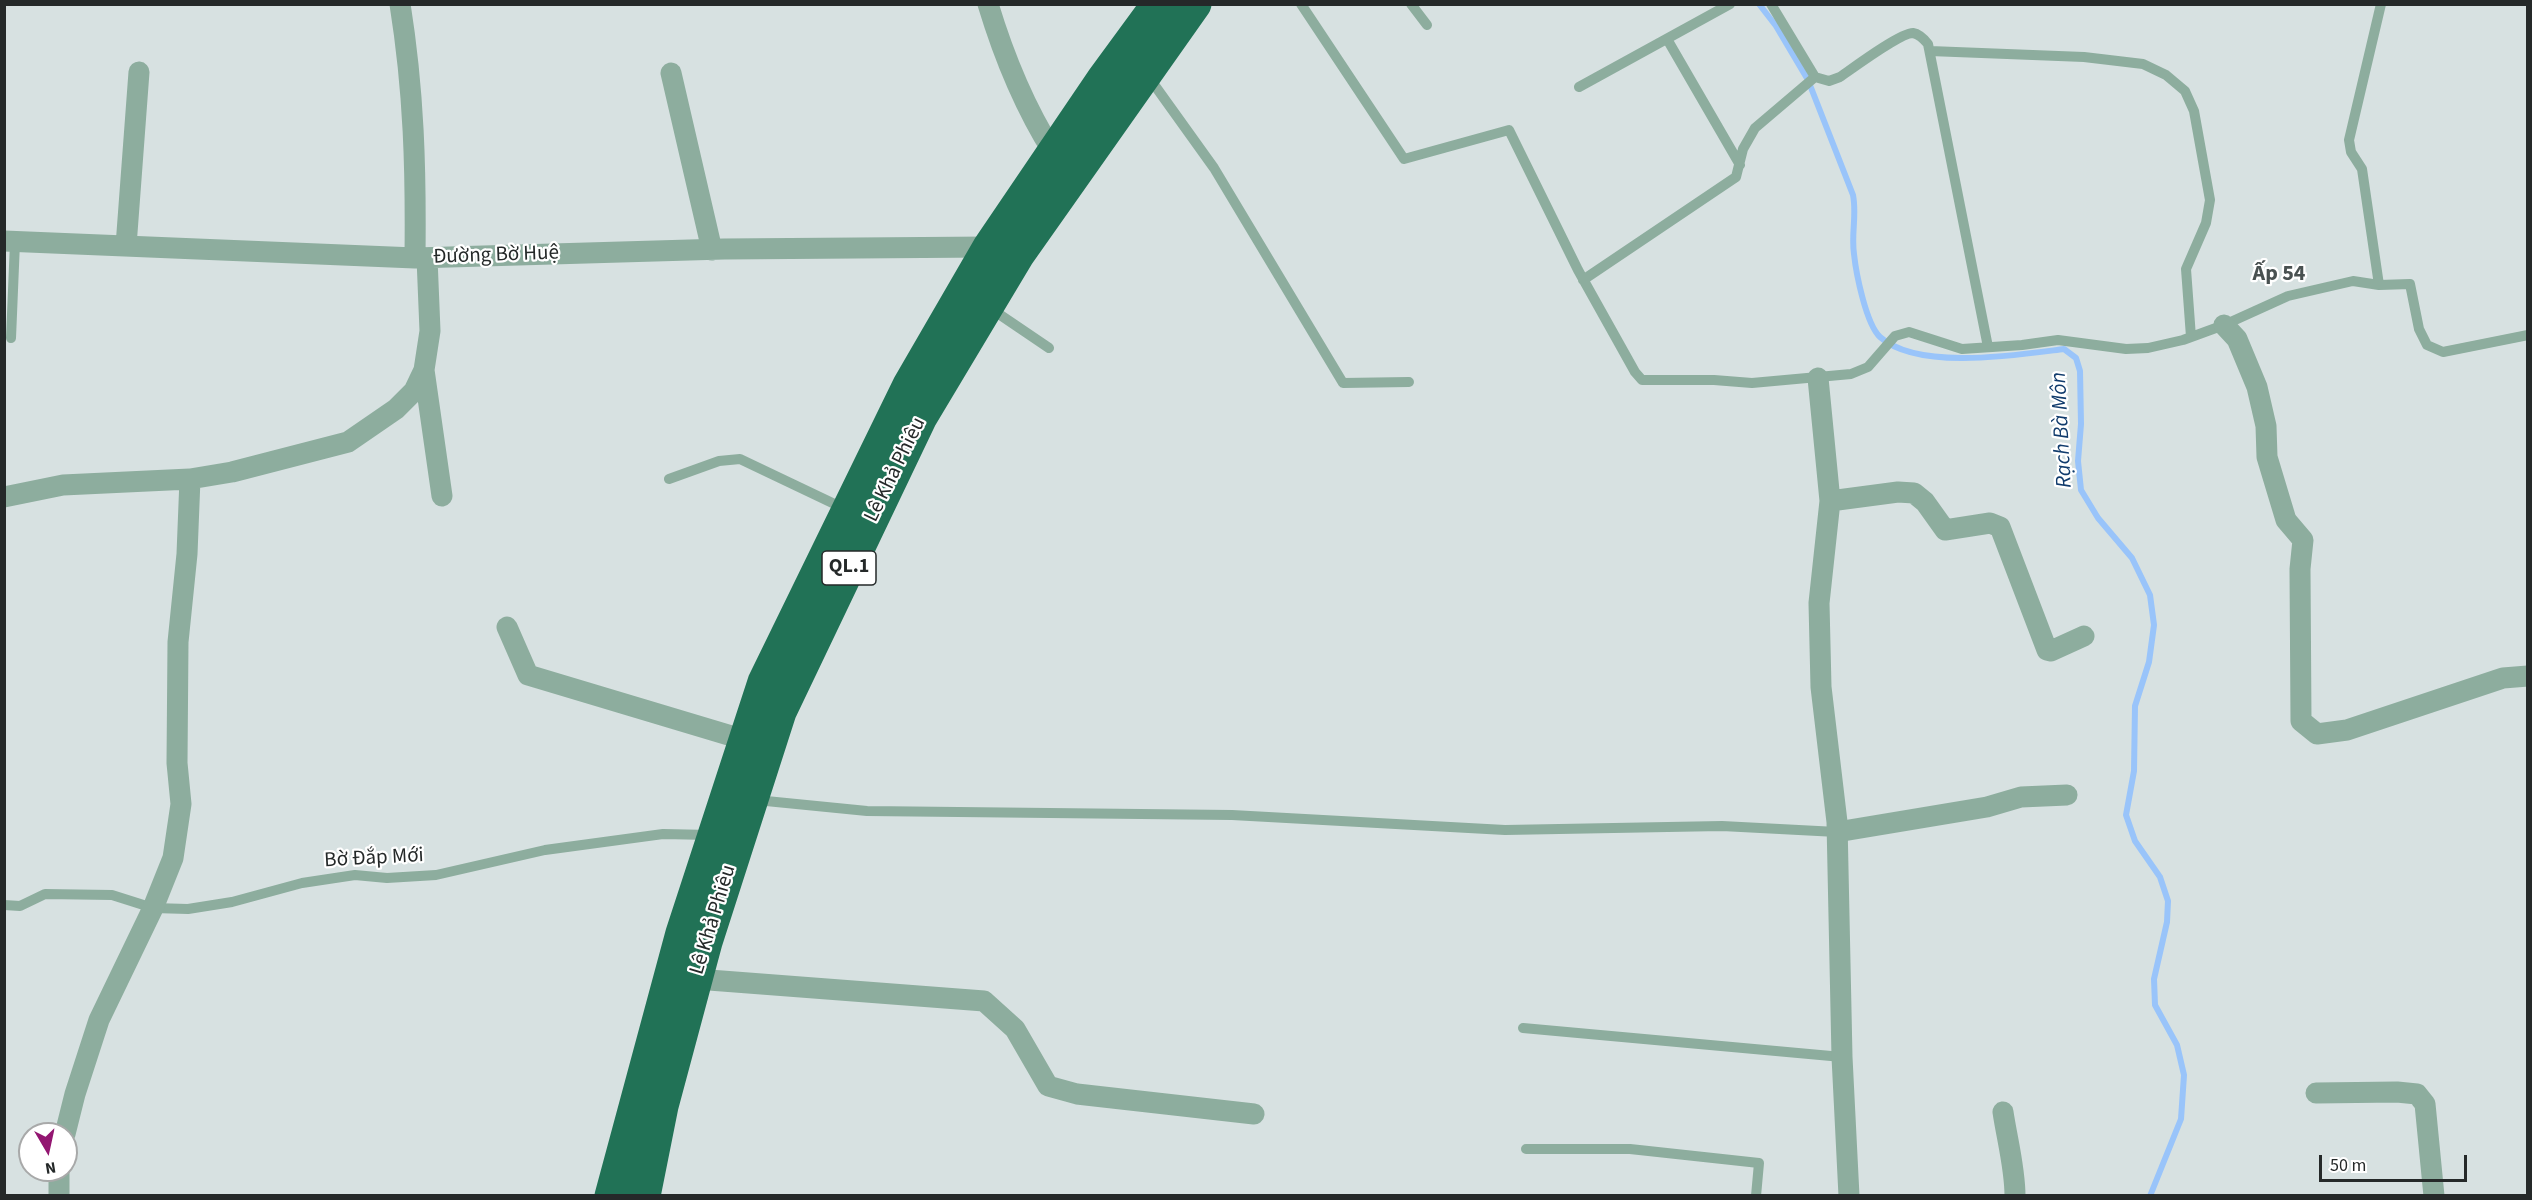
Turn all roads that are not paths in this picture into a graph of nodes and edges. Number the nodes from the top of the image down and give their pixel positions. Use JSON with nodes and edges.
{"nodes":[{"id":1,"x":400,"y":4,"type":"edge"},
{"id":2,"x":988,"y":4,"type":"edge"},
{"id":3,"x":1158,"y":4,"type":"edge"},
{"id":4,"x":1195,"y":4,"type":"edge"},
{"id":5,"x":1301,"y":4,"type":"edge"},
{"id":6,"x":1411,"y":4,"type":"edge"},
{"id":7,"x":1730,"y":4,"type":"edge"},
{"id":8,"x":1771,"y":4,"type":"edge"},
{"id":9,"x":2381,"y":4,"type":"edge"},
{"id":10,"x":1427,"y":25,"type":"dead end"},
{"id":11,"x":1667,"y":39,"type":"junction"},
{"id":12,"x":1930,"y":51,"type":"junction"},
{"id":13,"x":139,"y":72,"type":"dead end"},
{"id":14,"x":671,"y":74,"type":"dead end"},
{"id":15,"x":1146,"y":74,"type":"junction"},
{"id":16,"x":1814,"y":77,"type":"junction"},
{"id":17,"x":1579,"y":87,"type":"dead end"},
{"id":18,"x":1053,"y":152,"type":"junction"},
{"id":19,"x":1740,"y":165,"type":"junction"},
{"id":20,"x":10,"y":241,"type":"edge"},
{"id":21,"x":126,"y":246,"type":"junction"},
{"id":22,"x":989,"y":247,"type":"junction"},
{"id":23,"x":712,"y":250,"type":"junction"},
{"id":24,"x":421,"y":258,"type":"junction"},
{"id":25,"x":1583,"y":280,"type":"junction"},
{"id":26,"x":2379,"y":285,"type":"junction"},
{"id":27,"x":987,"y":306,"type":"junction"},
{"id":28,"x":2224,"y":325,"type":"junction"},
{"id":29,"x":2528,"y":335,"type":"edge"},
{"id":30,"x":2191,"y":337,"type":"junction"},
{"id":31,"x":11,"y":338,"type":"dead end"},
{"id":32,"x":1049,"y":348,"type":"dead end"},
{"id":33,"x":1988,"y":348,"type":"junction"},
{"id":34,"x":424,"y":370,"type":"junction"},
{"id":35,"x":1818,"y":378,"type":"junction"},
{"id":36,"x":1409,"y":382,"type":"dead end"},
{"id":37,"x":190,"y":479,"type":"junction"},
{"id":38,"x":669,"y":479,"type":"dead end"},
{"id":39,"x":4,"y":496,"type":"edge"},
{"id":40,"x":442,"y":496,"type":"dead end"},
{"id":41,"x":1830,"y":501,"type":"junction"},
{"id":42,"x":848,"y":510,"type":"junction"},
{"id":43,"x":507,"y":627,"type":"dead end"},
{"id":44,"x":2084,"y":636,"type":"dead end"},
{"id":45,"x":2528,"y":676,"type":"edge"},
{"id":46,"x":745,"y":740,"type":"junction"},
{"id":47,"x":2067,"y":795,"type":"dead end"},
{"id":48,"x":752,"y":799,"type":"junction"},
{"id":49,"x":1837,"y":832,"type":"junction"},
{"id":50,"x":714,"y":836,"type":"junction"},
{"id":51,"x":4,"y":905,"type":"edge"},
{"id":52,"x":153,"y":908,"type":"junction"},
{"id":53,"x":696,"y":979,"type":"junction"},
{"id":54,"x":1523,"y":1028,"type":"dead end"},
{"id":55,"x":1842,"y":1057,"type":"junction"},
{"id":56,"x":2316,"y":1093,"type":"dead end"},
{"id":57,"x":2003,"y":1112,"type":"dead end"},
{"id":58,"x":1254,"y":1114,"type":"dead end"},
{"id":59,"x":69,"y":1122,"type":"edge"},
{"id":60,"x":1526,"y":1149,"type":"dead end"},
{"id":61,"x":611,"y":1196,"type":"edge"},
{"id":62,"x":644,"y":1196,"type":"edge"},
{"id":63,"x":1756,"y":1196,"type":"edge"},
{"id":64,"x":1848,"y":1196,"type":"edge"},
{"id":65,"x":2015,"y":1196,"type":"edge"},
{"id":66,"x":2434,"y":1196,"type":"edge"}],
"edges":[{"from":1,"to":24,"type":"street"},
{"from":2,"to":18,"type":"street"},
{"from":3,"to":18,"type":"highway","name":"Lê Khả Phiêu","number":"QL.1"},
{"from":4,"to":15,"type":"highway","name":"Lê Khả Phiêu","number":"QL.1"},
{"from":5,"to":25,"type":"lane"},
{"from":6,"to":10,"type":"lane"},
{"from":7,"to":11,"type":"lane"},
{"from":8,"to":16,"type":"lane"},
{"from":9,"to":26,"type":"lane"},
{"from":11,"to":17,"type":"lane"},
{"from":11,"to":19,"type":"lane"},
{"from":12,"to":16,"type":"lane"},
{"from":12,"to":30,"type":"lane"},
{"from":12,"to":33,"type":"lane"},
{"from":13,"to":21,"type":"street"},
{"from":14,"to":23,"type":"street"},
{"from":15,"to":27,"type":"highway","name":"Lê Khả Phiêu","number":"QL.1"},
{"from":15,"to":36,"type":"lane"},
{"from":16,"to":19,"type":"lane"},
{"from":18,"to":22,"type":"highway","name":"Lê Khả Phiêu","number":"QL.1"},
{"from":19,"to":25,"type":"lane"},
{"from":20,"to":21,"type":"street","name":"Đường Bờ Huệ"},
{"from":20,"to":31,"type":"lane"},
{"from":21,"to":24,"type":"street","name":"Đường Bờ Huệ"},
{"from":22,"to":23,"type":"street","name":"Đường Bờ Huệ"},
{"from":22,"to":42,"type":"highway","name":"Lê Khả Phiêu","number":"QL.1"},
{"from":23,"to":24,"type":"street","name":"Đường Bờ Huệ"},
{"from":24,"to":34,"type":"street"},
{"from":25,"to":35,"type":"lane"},
{"from":26,"to":28,"type":"lane"},
{"from":26,"to":29,"type":"lane"},
{"from":27,"to":32,"type":"lane"},
{"from":27,"to":48,"type":"highway","name":"Lê Khả Phiêu","number":"QL.1"},
{"from":28,"to":30,"type":"lane"},
{"from":28,"to":45,"type":"street"},
{"from":30,"to":33,"type":"lane"},
{"from":33,"to":35,"type":"lane"},
{"from":34,"to":37,"type":"street"},
{"from":34,"to":40,"type":"street"},
{"from":35,"to":41,"type":"street"},
{"from":37,"to":39,"type":"street"},
{"from":37,"to":52,"type":"street"},
{"from":38,"to":42,"type":"lane"},
{"from":41,"to":44,"type":"street"},
{"from":41,"to":49,"type":"street"},
{"from":42,"to":46,"type":"highway","name":"Lê Khả Phiêu","number":"QL.1"},
{"from":43,"to":46,"type":"street"},
{"from":46,"to":50,"type":"highway","name":"Lê Khả Phiêu","number":"QL.1"},
{"from":47,"to":49,"type":"street"},
{"from":48,"to":49,"type":"lane"},
{"from":48,"to":53,"type":"highway","name":"Lê Khả Phiêu","number":"QL.1"},
{"from":49,"to":55,"type":"street"},
{"from":50,"to":52,"type":"lane","name":"Bờ Đắp Mới"},
{"from":50,"to":61,"type":"highway","name":"Lê Khả Phiêu","number":"QL.1"},
{"from":51,"to":52,"type":"lane","name":"Bờ Đắp Mới"},
{"from":52,"to":59,"type":"street"},
{"from":53,"to":58,"type":"street"},
{"from":53,"to":62,"type":"highway","name":"Lê Khả Phiêu","number":"QL.1"},
{"from":54,"to":55,"type":"lane"},
{"from":55,"to":64,"type":"street"},
{"from":56,"to":66,"type":"street"},
{"from":57,"to":65,"type":"street"},
{"from":60,"to":63,"type":"lane"}]}
